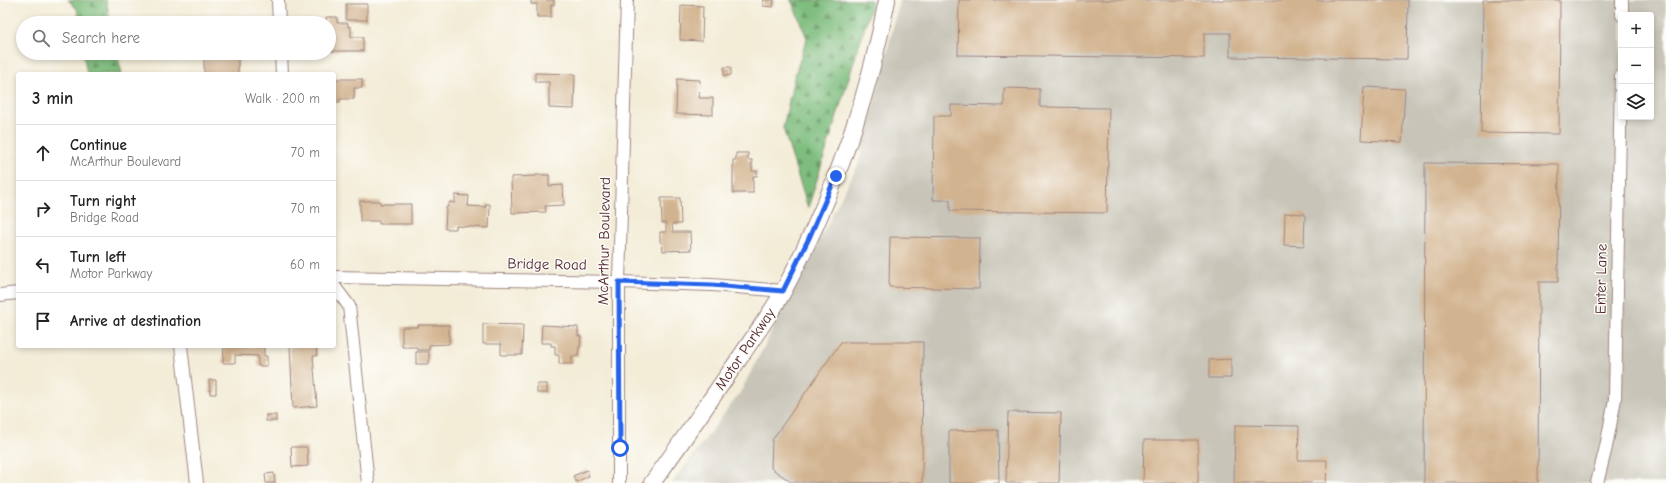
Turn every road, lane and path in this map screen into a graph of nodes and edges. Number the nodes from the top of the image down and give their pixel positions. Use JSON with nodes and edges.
{"nodes":[{"id":1,"x":278,"y":0,"type":"edge"},
{"id":2,"x":627,"y":0,"type":"edge"},
{"id":3,"x":887,"y":0,"type":"edge"},
{"id":4,"x":1622,"y":0,"type":"edge"},
{"id":5,"x":1622,"y":12,"type":"edge"},
{"id":6,"x":279,"y":16,"type":"edge"},
{"id":7,"x":281,"y":60,"type":"edge"},
{"id":8,"x":282,"y":72,"type":"edge"},
{"id":9,"x":1621,"y":84,"type":"edge"},
{"id":10,"x":336,"y":277,"type":"edge"},
{"id":11,"x":619,"y":282,"type":"junction"},
{"id":12,"x":336,"y":289,"type":"edge"},
{"id":13,"x":783,"y":291,"type":"junction"},
{"id":14,"x":16,"y":293,"type":"edge"},
{"id":15,"x":0,"y":295,"type":"edge"},
{"id":16,"x":182,"y":348,"type":"edge"},
{"id":17,"x":197,"y":483,"type":"edge"},
{"id":18,"x":368,"y":483,"type":"edge"},
{"id":19,"x":619,"y":483,"type":"edge"},
{"id":20,"x":652,"y":483,"type":"edge"},
{"id":21,"x":1597,"y":483,"type":"edge"}],
"edges":[{"from":1,"to":6,"type":"street"},
{"from":2,"to":11,"type":"street","name":"McArthur Boulevard"},
{"from":3,"to":13,"type":"main road","name":"Motor Parkway"},
{"from":4,"to":5,"type":"street"},
{"from":7,"to":8,"type":"street"},
{"from":9,"to":21,"type":"street","name":"Enter Lane"},
{"from":10,"to":11,"type":"street","name":"Bridge Road"},
{"from":11,"to":13,"type":"street","name":"Bridge Road"},
{"from":11,"to":19,"type":"street","name":"McArthur Boulevard"},
{"from":12,"to":18,"type":"street"},
{"from":13,"to":20,"type":"main road","name":"Motor Parkway"},
{"from":14,"to":15,"type":"street"},
{"from":16,"to":17,"type":"street"}]}
